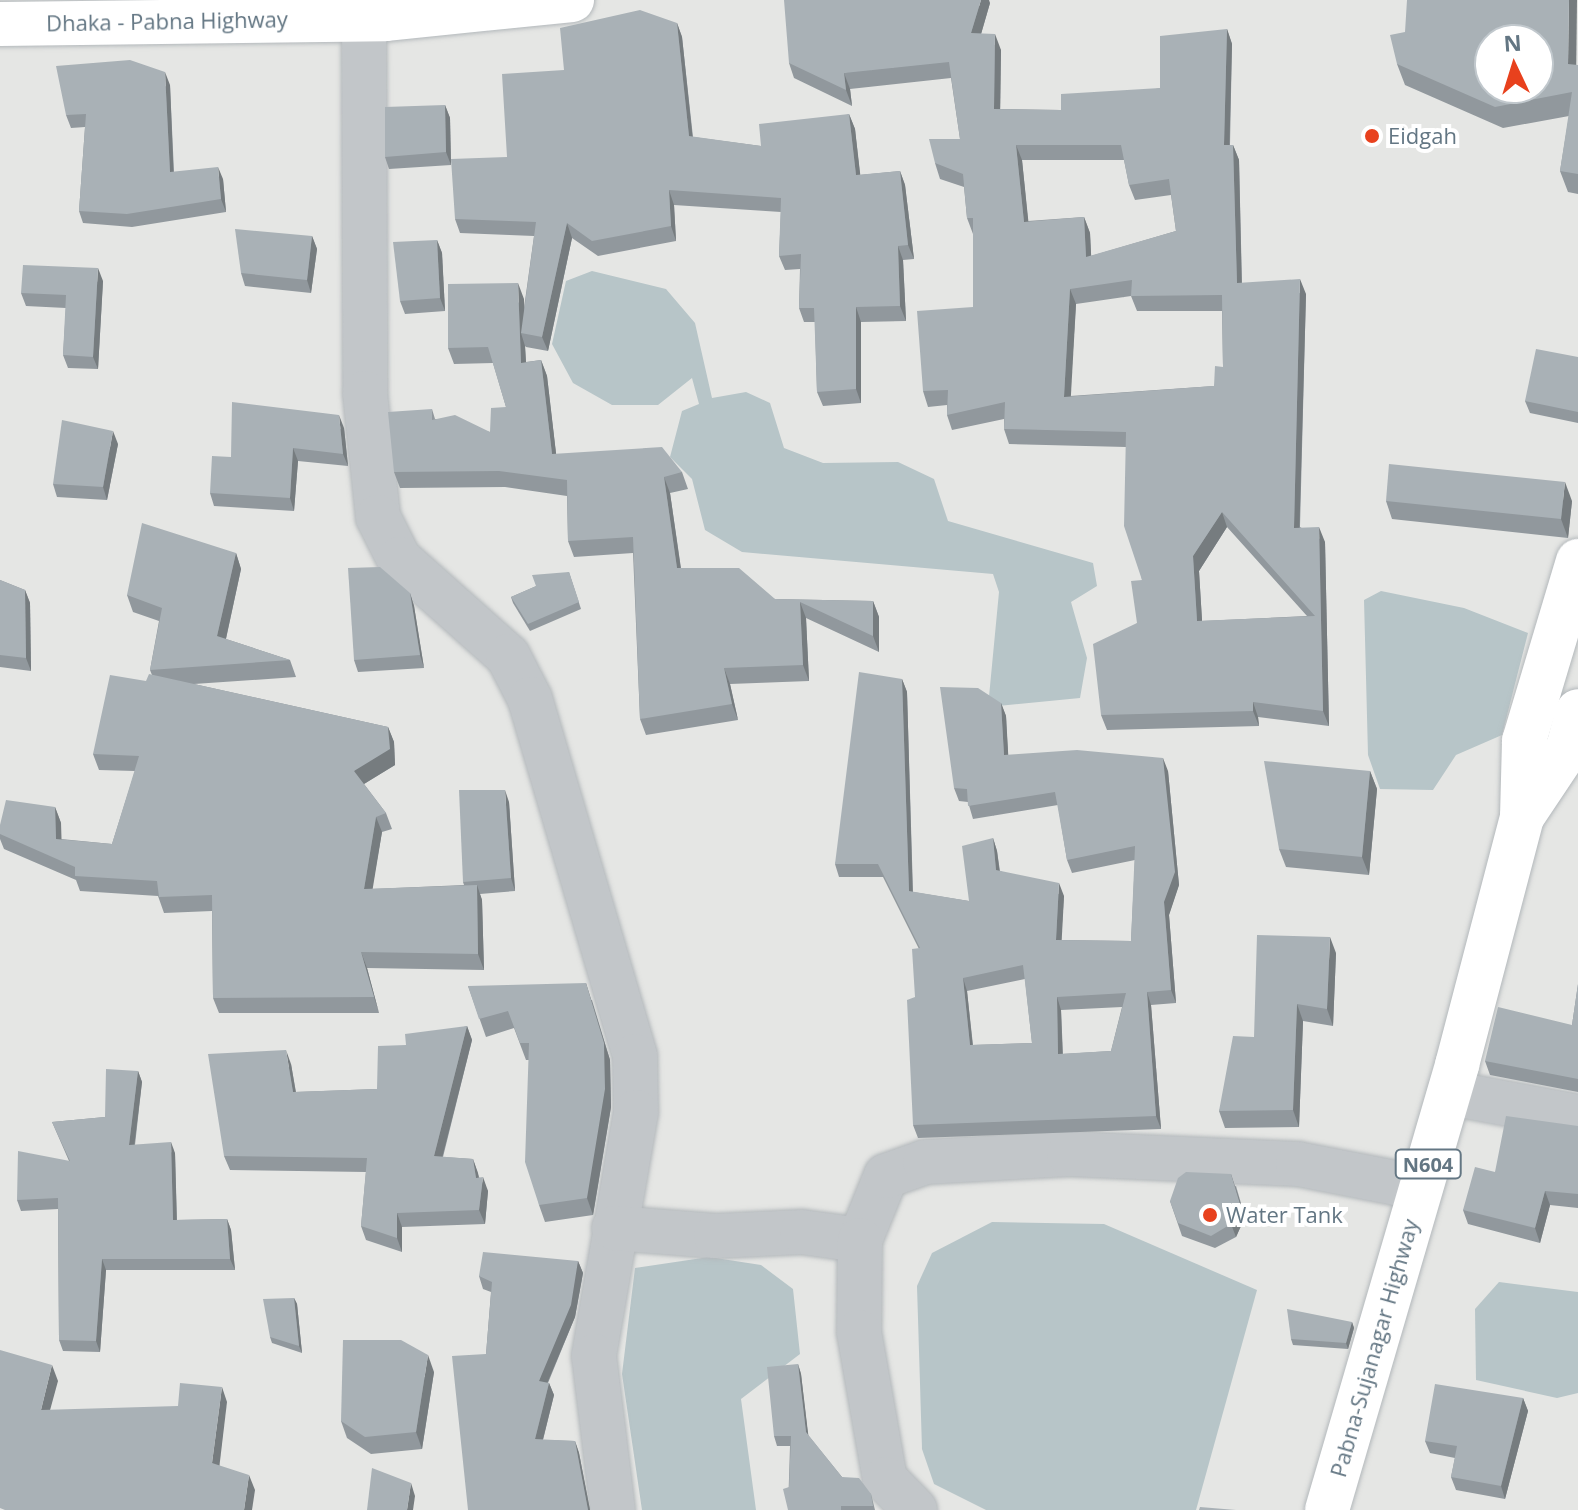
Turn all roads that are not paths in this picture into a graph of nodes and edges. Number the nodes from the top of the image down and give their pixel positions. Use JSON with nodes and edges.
{"nodes":[{"id":1,"x":572,"y":0,"type":"edge"},
{"id":2,"x":364,"y":19,"type":"junction"},
{"id":3,"x":0,"y":24,"type":"edge"},
{"id":4,"x":1578,"y":561,"type":"edge"},
{"id":5,"x":1578,"y":711,"type":"edge"},
{"id":6,"x":1522,"y":817,"type":"junction"},
{"id":7,"x":1449,"y":1093,"type":"junction"},
{"id":8,"x":1578,"y":1117,"type":"edge"},
{"id":9,"x":1421,"y":1188,"type":"junction"},
{"id":10,"x":614,"y":1228,"type":"junction"},
{"id":11,"x":860,"y":1240,"type":"junction"},
{"id":12,"x":613,"y":1510,"type":"edge"},
{"id":13,"x":915,"y":1510,"type":"edge"},
{"id":14,"x":1327,"y":1510,"type":"edge"}],
"edges":[{"from":1,"to":2,"type":"main road","name":"Dhaka - Pabna Highway"},
{"from":2,"to":3,"type":"main road","name":"Dhaka - Pabna Highway"},
{"from":2,"to":10,"type":"street"},
{"from":4,"to":6,"type":"main road","number":"N604"},
{"from":5,"to":6,"type":"main road","number":"N604"},
{"from":6,"to":7,"type":"main road","name":"Pabna-Sujanagar Highway","number":"N604"},
{"from":7,"to":8,"type":"street"},
{"from":7,"to":9,"type":"main road","name":"Pabna-Sujanagar Highway","number":"N604"},
{"from":9,"to":11,"type":"street"},
{"from":9,"to":14,"type":"main road","name":"Pabna-Sujanagar Highway","number":"N604"},
{"from":10,"to":11,"type":"street"},
{"from":10,"to":12,"type":"street"},
{"from":11,"to":13,"type":"street"}]}
